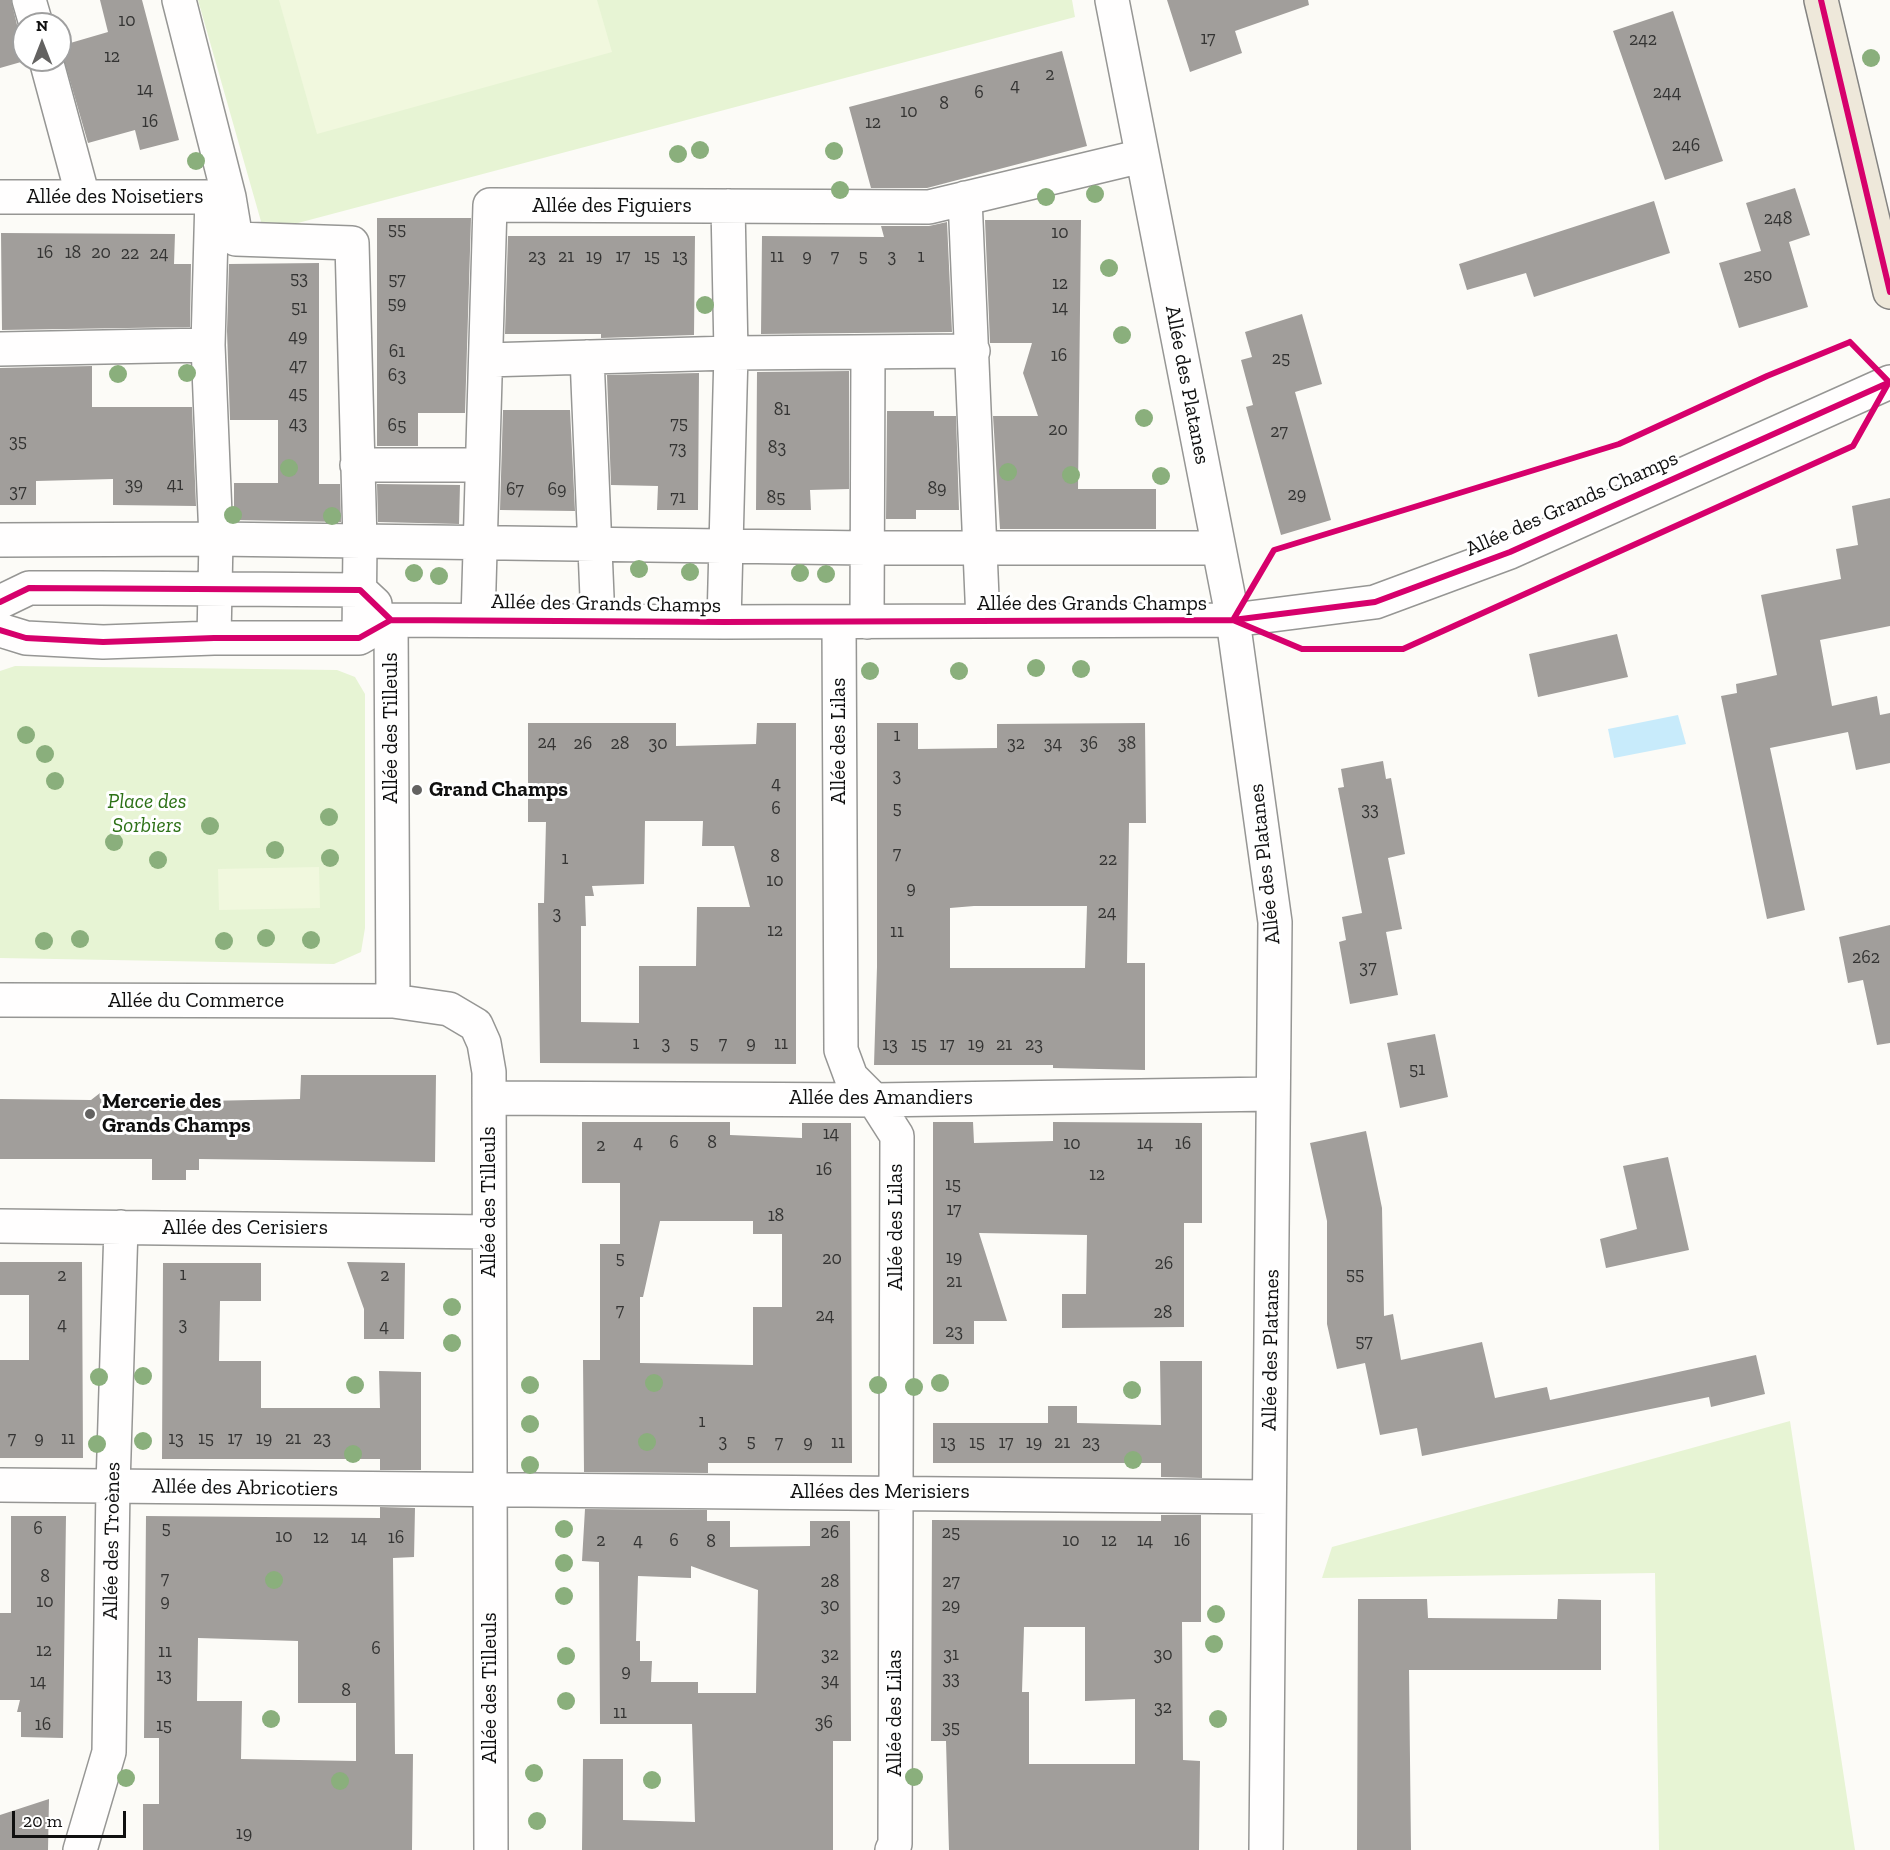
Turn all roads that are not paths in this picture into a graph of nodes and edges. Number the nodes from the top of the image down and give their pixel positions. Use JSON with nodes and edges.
{"nodes":[{"id":1,"x":179,"y":0,"type":"edge"},
{"id":2,"x":1112,"y":0,"type":"edge"},
{"id":3,"x":1821,"y":0,"type":"edge"},
{"id":4,"x":49,"y":72,"type":"edge"},
{"id":5,"x":1142,"y":156,"type":"junction"},
{"id":6,"x":0,"y":197,"type":"edge"},
{"id":7,"x":83,"y":197,"type":"junction"},
{"id":8,"x":221,"y":197,"type":"junction"},
{"id":9,"x":965,"y":198,"type":"junction"},
{"id":10,"x":728,"y":206,"type":"junction"},
{"id":11,"x":1890,"y":292,"type":"edge"},
{"id":12,"x":208,"y":345,"type":"junction"},
{"id":13,"x":0,"y":349,"type":"edge"},
{"id":14,"x":974,"y":351,"type":"junction"},
{"id":15,"x":867,"y":352,"type":"junction"},
{"id":16,"x":731,"y":353,"type":"junction"},
{"id":17,"x":587,"y":357,"type":"junction"},
{"id":18,"x":486,"y":360,"type":"junction"},
{"id":19,"x":1890,"y":382,"type":"edge"},
{"id":20,"x":357,"y":465,"type":"junction"},
{"id":21,"x":482,"y":465,"type":"junction"},
{"id":22,"x":216,"y":539,"type":"junction"},
{"id":23,"x":0,"y":540,"type":"edge"},
{"id":24,"x":360,"y":542,"type":"junction"},
{"id":25,"x":479,"y":542,"type":"junction"},
{"id":26,"x":594,"y":544,"type":"junction"},
{"id":27,"x":725,"y":545,"type":"junction"},
{"id":28,"x":866,"y":548,"type":"junction"},
{"id":29,"x":979,"y":548,"type":"junction"},
{"id":30,"x":1219,"y":548,"type":"junction"},
{"id":31,"x":215,"y":590,"type":"junction"},
{"id":32,"x":360,"y":590,"type":"junction"},
{"id":33,"x":0,"y":602,"type":"edge"},
{"id":34,"x":391,"y":620,"type":"junction"},
{"id":35,"x":478,"y":620,"type":"junction"},
{"id":36,"x":1233,"y":620,"type":"junction"},
{"id":37,"x":598,"y":621,"type":"junction"},
{"id":38,"x":983,"y":621,"type":"junction"},
{"id":39,"x":724,"y":622,"type":"junction"},
{"id":40,"x":853,"y":622,"type":"junction"},
{"id":41,"x":0,"y":630,"type":"edge"},
{"id":42,"x":214,"y":638,"type":"junction"},
{"id":43,"x":359,"y":638,"type":"junction"},
{"id":44,"x":0,"y":1000,"type":"edge"},
{"id":45,"x":393,"y":1000,"type":"junction"},
{"id":46,"x":1273,"y":1094,"type":"junction"},
{"id":47,"x":489,"y":1098,"type":"junction"},
{"id":48,"x":874,"y":1100,"type":"junction"},
{"id":49,"x":0,"y":1226,"type":"edge"},
{"id":50,"x":122,"y":1227,"type":"junction"},
{"id":51,"x":489,"y":1232,"type":"junction"},
{"id":52,"x":0,"y":1485,"type":"edge"},
{"id":53,"x":113,"y":1486,"type":"junction"},
{"id":54,"x":490,"y":1490,"type":"junction"},
{"id":55,"x":896,"y":1492,"type":"junction"},
{"id":56,"x":1269,"y":1497,"type":"junction"},
{"id":57,"x":80,"y":1850,"type":"edge"},
{"id":58,"x":491,"y":1850,"type":"edge"},
{"id":59,"x":892,"y":1850,"type":"edge"},
{"id":60,"x":1266,"y":1850,"type":"edge"}],
"edges":[{"from":1,"to":8,"type":"street"},
{"from":2,"to":5,"type":"street","name":"Allée des Platanes"},
{"from":3,"to":11,"type":"main road"},
{"from":4,"to":7,"type":"street"},
{"from":5,"to":9,"type":"street","name":"Allée des Figuiers"},
{"from":5,"to":30,"type":"street","name":"Allée des Platanes"},
{"from":6,"to":7,"type":"street","name":"Allée des Noisetiers"},
{"from":7,"to":8,"type":"street","name":"Allée des Noisetiers"},
{"from":8,"to":12,"type":"street"},
{"from":8,"to":20,"type":"street"},
{"from":9,"to":10,"type":"street","name":"Allée des Figuiers"},
{"from":9,"to":14,"type":"street"},
{"from":10,"to":16,"type":"street"},
{"from":10,"to":18,"type":"street","name":"Allée des Figuiers"},
{"from":12,"to":13,"type":"street"},
{"from":12,"to":22,"type":"street"},
{"from":14,"to":15,"type":"street"},
{"from":14,"to":29,"type":"street"},
{"from":15,"to":16,"type":"street"},
{"from":15,"to":28,"type":"street","name":"Allée des Lilas"},
{"from":16,"to":17,"type":"street"},
{"from":16,"to":27,"type":"street"},
{"from":17,"to":18,"type":"street"},
{"from":17,"to":26,"type":"street"},
{"from":18,"to":21,"type":"street","name":"Allée des Figuiers"},
{"from":19,"to":36,"type":"street","name":"Allée des Grands Champs"},
{"from":20,"to":21,"type":"street"},
{"from":20,"to":24,"type":"street"},
{"from":21,"to":25,"type":"street","name":"Allée des Figuiers"},
{"from":22,"to":23,"type":"street"},
{"from":22,"to":24,"type":"street"},
{"from":22,"to":31,"type":"street"},
{"from":24,"to":25,"type":"street"},
{"from":24,"to":32,"type":"street"},
{"from":25,"to":26,"type":"street"},
{"from":25,"to":35,"type":"street","name":"Allée des Figuiers"},
{"from":26,"to":27,"type":"street"},
{"from":26,"to":37,"type":"street"},
{"from":27,"to":28,"type":"street"},
{"from":27,"to":39,"type":"street"},
{"from":28,"to":29,"type":"street"},
{"from":28,"to":40,"type":"street","name":"Allée des Lilas"},
{"from":29,"to":30,"type":"street"},
{"from":29,"to":38,"type":"street"},
{"from":30,"to":36,"type":"street","name":"Allée des Platanes"},
{"from":31,"to":32,"type":"street"},
{"from":31,"to":33,"type":"street"},
{"from":31,"to":42,"type":"street"},
{"from":32,"to":34,"type":"street"},
{"from":32,"to":43,"type":"street"},
{"from":34,"to":35,"type":"street","name":"Allée des Grands Champs"},
{"from":34,"to":43,"type":"street","name":"Allée des Grands Champs"},
{"from":34,"to":45,"type":"street","name":"Allée des Tilleuls"},
{"from":35,"to":37,"type":"street","name":"Allée des Grands Champs"},
{"from":36,"to":38,"type":"street","name":"Allée des Grands Champs"},
{"from":36,"to":46,"type":"street","name":"Allée des Platanes"},
{"from":37,"to":39,"type":"street","name":"Allée des Grands Champs"},
{"from":38,"to":40,"type":"street","name":"Allée des Grands Champs"},
{"from":39,"to":40,"type":"street","name":"Allée des Grands Champs"},
{"from":40,"to":48,"type":"street","name":"Allée des Lilas"},
{"from":41,"to":42,"type":"street","name":"Allée des Grands Champs"},
{"from":42,"to":43,"type":"street","name":"Allée des Grands Champs"},
{"from":44,"to":45,"type":"street","name":"Allée du Commerce"},
{"from":45,"to":47,"type":"street","name":"Allée des Tilleuls"},
{"from":46,"to":48,"type":"street","name":"Allée des Amandiers"},
{"from":46,"to":56,"type":"street","name":"Allée des Platanes"},
{"from":47,"to":48,"type":"street","name":"Allée des Amandiers"},
{"from":47,"to":51,"type":"street","name":"Allée des Tilleuls"},
{"from":48,"to":55,"type":"street","name":"Allée des Lilas"},
{"from":49,"to":50,"type":"street","name":"Allée des Cerisiers"},
{"from":50,"to":51,"type":"street","name":"Allée des Cerisiers"},
{"from":50,"to":53,"type":"street","name":"Allée des Troènes"},
{"from":51,"to":54,"type":"street","name":"Allée des Tilleuls"},
{"from":52,"to":53,"type":"street","name":"Allée des Abricotiers"},
{"from":53,"to":54,"type":"street","name":"Allée des Abricotiers"},
{"from":53,"to":57,"type":"street","name":"Allée des Troènes"},
{"from":54,"to":55,"type":"street","name":"Allées des Merisiers"},
{"from":54,"to":58,"type":"street","name":"Allée des Tilleuls"},
{"from":55,"to":56,"type":"street","name":"Allées des Merisiers"},
{"from":55,"to":59,"type":"street","name":"Allée des Lilas"},
{"from":56,"to":60,"type":"street","name":"Allée des Platanes"}]}
